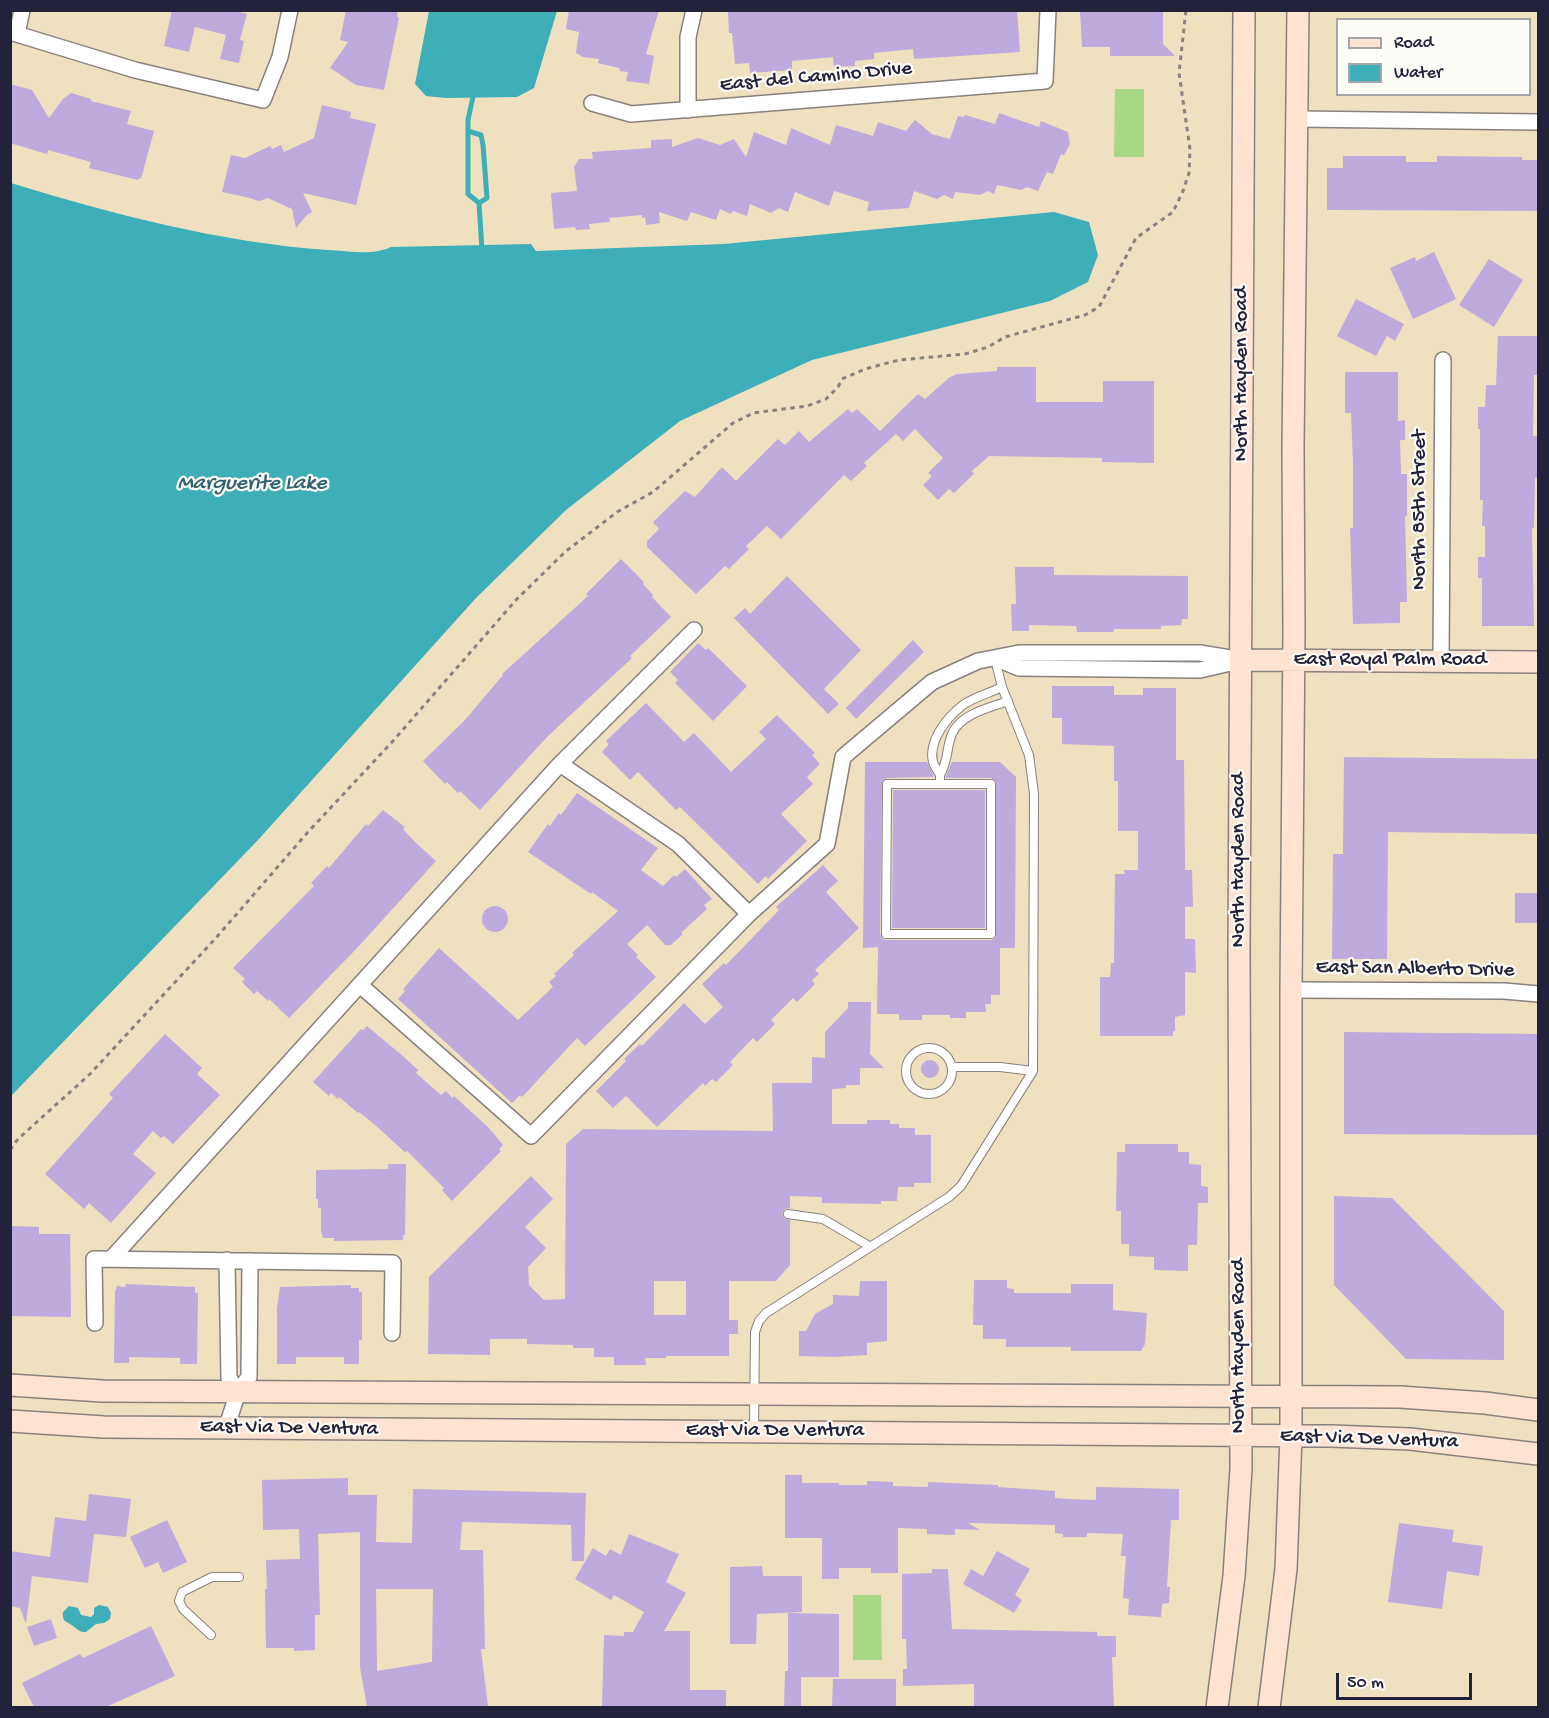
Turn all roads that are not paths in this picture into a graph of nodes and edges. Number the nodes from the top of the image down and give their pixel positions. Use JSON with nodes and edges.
{"nodes":[{"id":1,"x":22,"y":10,"type":"edge"},
{"id":2,"x":290,"y":10,"type":"edge"},
{"id":3,"x":694,"y":10,"type":"edge"},
{"id":4,"x":1048,"y":10,"type":"edge"},
{"id":5,"x":1244,"y":10,"type":"edge"},
{"id":6,"x":1298,"y":10,"type":"edge"},
{"id":7,"x":14,"y":33,"type":"edge"},
{"id":8,"x":592,"y":103,"type":"dead end"},
{"id":9,"x":688,"y":110,"type":"junction"},
{"id":10,"x":1298,"y":119,"type":"junction"},
{"id":11,"x":1539,"y":123,"type":"edge"},
{"id":12,"x":1443,"y":360,"type":"dead end"},
{"id":13,"x":694,"y":630,"type":"dead end"},
{"id":14,"x":995,"y":658,"type":"junction"},
{"id":15,"x":1242,"y":660,"type":"junction"},
{"id":16,"x":1294,"y":660,"type":"junction"},
{"id":17,"x":1442,"y":662,"type":"junction"},
{"id":18,"x":1539,"y":662,"type":"edge"},
{"id":19,"x":1002,"y":687,"type":"junction"},
{"id":20,"x":1008,"y":701,"type":"junction"},
{"id":21,"x":560,"y":764,"type":"junction"},
{"id":22,"x":940,"y":775,"type":"junction"},
{"id":23,"x":940,"y":784,"type":"junction"},
{"id":24,"x":750,"y":914,"type":"junction"},
{"id":25,"x":360,"y":985,"type":"junction"},
{"id":26,"x":1291,"y":990,"type":"junction"},
{"id":27,"x":1539,"y":994,"type":"edge"},
{"id":28,"x":952,"y":1067,"type":"junction"},
{"id":29,"x":1033,"y":1071,"type":"junction"},
{"id":30,"x":788,"y":1214,"type":"dead end"},
{"id":31,"x":869,"y":1246,"type":"junction"},
{"id":32,"x":111,"y":1259,"type":"junction"},
{"id":33,"x":227,"y":1260,"type":"junction"},
{"id":34,"x":250,"y":1261,"type":"junction"},
{"id":35,"x":95,"y":1323,"type":"dead end"},
{"id":36,"x":392,"y":1333,"type":"dead end"},
{"id":37,"x":10,"y":1385,"type":"edge"},
{"id":38,"x":238,"y":1392,"type":"junction"},
{"id":39,"x":754,"y":1395,"type":"junction"},
{"id":40,"x":1241,"y":1396,"type":"junction"},
{"id":41,"x":1291,"y":1397,"type":"junction"},
{"id":42,"x":1539,"y":1410,"type":"edge"},
{"id":43,"x":10,"y":1421,"type":"edge"},
{"id":44,"x":226,"y":1429,"type":"junction"},
{"id":45,"x":753,"y":1432,"type":"junction"},
{"id":46,"x":1241,"y":1436,"type":"junction"},
{"id":47,"x":1291,"y":1436,"type":"junction"},
{"id":48,"x":1539,"y":1454,"type":"edge"},
{"id":49,"x":239,"y":1577,"type":"dead end"},
{"id":50,"x":211,"y":1635,"type":"dead end"},
{"id":51,"x":1217,"y":1707,"type":"edge"},
{"id":52,"x":1269,"y":1707,"type":"edge"}],
"edges":[{"from":1,"to":7,"type":"street"},
{"from":2,"to":7,"type":"street"},
{"from":3,"to":9,"type":"street"},
{"from":4,"to":9,"type":"street","name":"East del Camino Drive"},
{"from":5,"to":15,"type":"main road","name":"North Hayden Road"},
{"from":6,"to":10,"type":"main road"},
{"from":8,"to":9,"type":"street","name":"East del Camino Drive"},
{"from":10,"to":11,"type":"street"},
{"from":10,"to":16,"type":"main road"},
{"from":12,"to":17,"type":"street","name":"North 85th Street"},
{"from":13,"to":21,"type":"street"},
{"from":14,"to":15,"type":"street","name":"East Royal Palm Road"},
{"from":14,"to":19,"type":"lane"},
{"from":14,"to":24,"type":"street","name":"East Royal Palm Road"},
{"from":15,"to":16,"type":"main road","name":"East Royal Palm Road"},
{"from":15,"to":40,"type":"main road","name":"North Hayden Road"},
{"from":16,"to":17,"type":"main road","name":"East Royal Palm Road"},
{"from":16,"to":26,"type":"main road"},
{"from":17,"to":18,"type":"main road","name":"East Royal Palm Road"},
{"from":19,"to":20,"type":"lane"},
{"from":19,"to":22,"type":"lane"},
{"from":20,"to":22,"type":"lane"},
{"from":20,"to":29,"type":"lane"},
{"from":21,"to":24,"type":"street"},
{"from":21,"to":25,"type":"street"},
{"from":22,"to":23,"type":"lane"},
{"from":23,"to":23,"type":"lane"},
{"from":24,"to":25,"type":"street","name":"East Royal Palm Road"},
{"from":25,"to":32,"type":"street"},
{"from":26,"to":27,"type":"street","name":"East San Alberto Drive"},
{"from":26,"to":41,"type":"main road"},
{"from":28,"to":28,"type":"lane"},
{"from":28,"to":29,"type":"lane"},
{"from":29,"to":31,"type":"lane"},
{"from":30,"to":31,"type":"lane"},
{"from":31,"to":39,"type":"lane"},
{"from":32,"to":33,"type":"street"},
{"from":32,"to":35,"type":"street"},
{"from":33,"to":34,"type":"street"},
{"from":33,"to":38,"type":"street"},
{"from":34,"to":36,"type":"street"},
{"from":34,"to":38,"type":"street"},
{"from":37,"to":38,"type":"main road","name":"East Via De Ventura"},
{"from":38,"to":39,"type":"main road","name":"East Via De Ventura"},
{"from":38,"to":44,"type":"street"},
{"from":39,"to":40,"type":"main road","name":"East Via De Ventura"},
{"from":39,"to":45,"type":"lane"},
{"from":40,"to":41,"type":"main road","name":"East Via De Ventura"},
{"from":40,"to":46,"type":"main road","name":"North Hayden Road"},
{"from":41,"to":42,"type":"main road","name":"East Via De Ventura"},
{"from":41,"to":47,"type":"main road"},
{"from":43,"to":44,"type":"main road","name":"East Via De Ventura"},
{"from":44,"to":45,"type":"main road","name":"East Via De Ventura"},
{"from":45,"to":46,"type":"main road","name":"East Via De Ventura"},
{"from":46,"to":47,"type":"main road","name":"East Via De Ventura"},
{"from":46,"to":51,"type":"main road","name":"North Hayden Road"},
{"from":47,"to":48,"type":"main road","name":"East Via De Ventura"},
{"from":47,"to":52,"type":"main road"},
{"from":49,"to":50,"type":"lane"}]}
